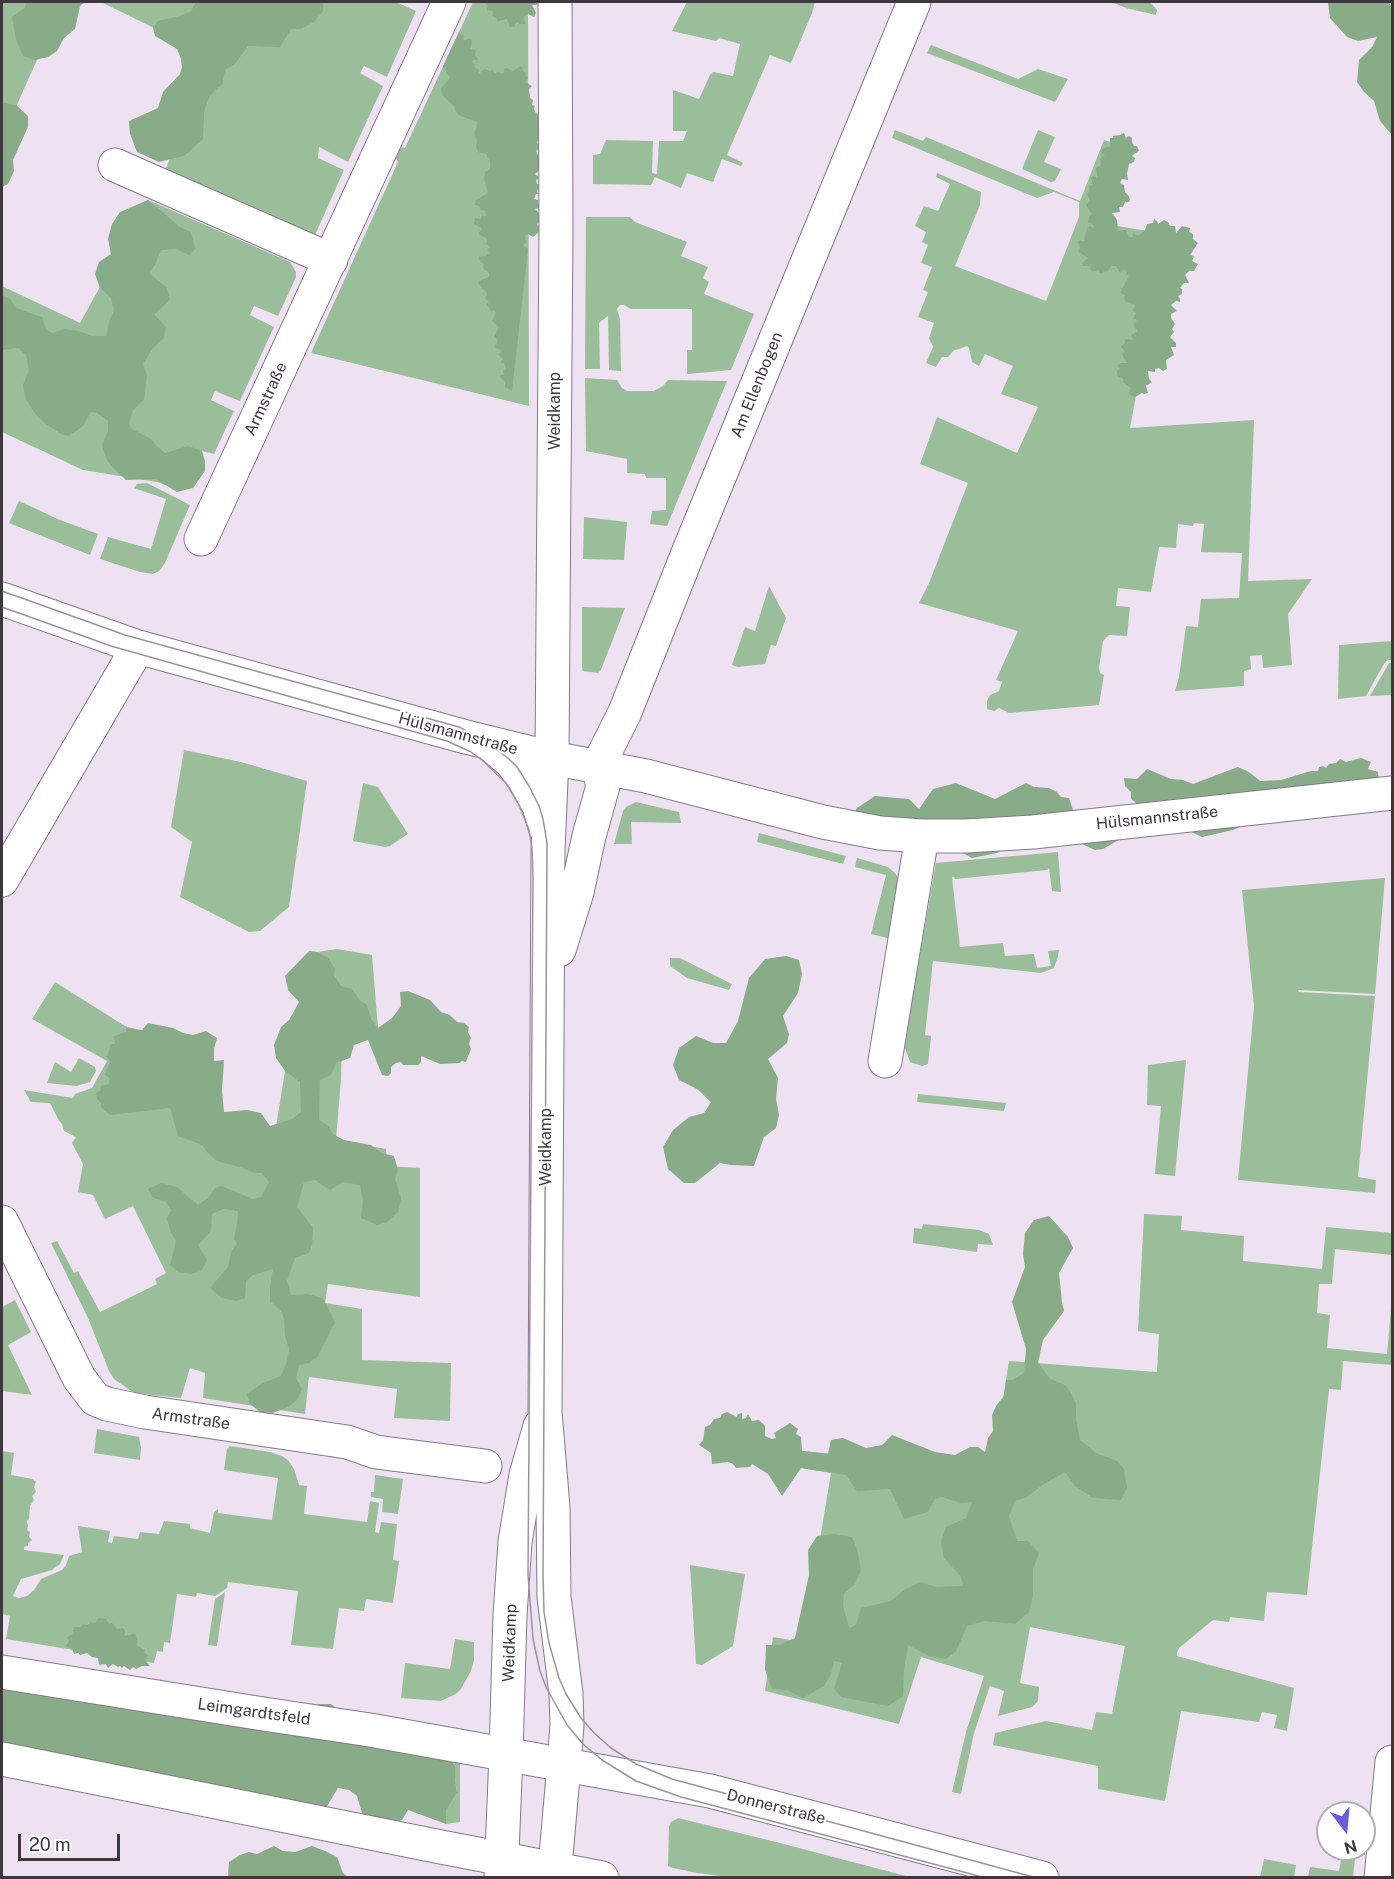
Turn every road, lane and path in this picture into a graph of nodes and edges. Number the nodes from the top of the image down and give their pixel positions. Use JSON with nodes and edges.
{"nodes":[{"id":1,"x":448,"y":2,"type":"edge"},
{"id":2,"x":555,"y":2,"type":"edge"},
{"id":3,"x":914,"y":2,"type":"edge"},
{"id":4,"x":115,"y":165,"type":"dead end"},
{"id":5,"x":331,"y":260,"type":"junction"},
{"id":6,"x":201,"y":539,"type":"dead end"},
{"id":7,"x":2,"y":599,"type":"edge"},
{"id":8,"x":138,"y":647,"type":"junction"},
{"id":9,"x":486,"y":741,"type":"junction"},
{"id":10,"x":552,"y":758,"type":"junction"},
{"id":11,"x":598,"y":766,"type":"junction"},
{"id":12,"x":1392,"y":793,"type":"edge"},
{"id":13,"x":549,"y":835,"type":"junction"},
{"id":14,"x":922,"y":836,"type":"junction"},
{"id":15,"x":2,"y":880,"type":"edge"},
{"id":16,"x":548,"y":991,"type":"junction"},
{"id":17,"x":885,"y":1061,"type":"dead end"},
{"id":18,"x":2,"y":1222,"type":"edge"},
{"id":19,"x":545,"y":1412,"type":"junction"},
{"id":20,"x":485,"y":1466,"type":"dead end"},
{"id":21,"x":2,"y":1672,"type":"edge"},
{"id":22,"x":506,"y":1754,"type":"junction"},
{"id":23,"x":2,"y":1759,"type":"edge"},
{"id":24,"x":1392,"y":1762,"type":"edge"},
{"id":25,"x":564,"y":1765,"type":"junction"},
{"id":26,"x":501,"y":1868,"type":"edge"},
{"id":27,"x":554,"y":1873,"type":"edge"},
{"id":28,"x":602,"y":1878,"type":"edge"},
{"id":29,"x":1042,"y":1878,"type":"edge"},
{"id":30,"x":1381,"y":1878,"type":"edge"}],
"edges":[{"from":1,"to":5,"type":"street","name":"Armstraße"},
{"from":2,"to":10,"type":"street","name":"Weidkamp"},
{"from":3,"to":11,"type":"street","name":"Am Ellenbogen"},
{"from":4,"to":5,"type":"street"},
{"from":5,"to":6,"type":"street","name":"Armstraße"},
{"from":7,"to":8,"type":"street","name":"Hülsmannstraße"},
{"from":8,"to":9,"type":"street","name":"Hülsmannstraße"},
{"from":8,"to":15,"type":"street"},
{"from":9,"to":10,"type":"street","name":"Hülsmannstraße"},
{"from":9,"to":13,"type":"street","name":"Weidkamp"},
{"from":10,"to":11,"type":"street","name":"Hülsmannstraße"},
{"from":10,"to":13,"type":"street","name":"Weidkamp"},
{"from":11,"to":13,"type":"street","name":"Weidkamp"},
{"from":11,"to":14,"type":"street","name":"Hülsmannstraße"},
{"from":11,"to":16,"type":"street","name":"Weidkamp"},
{"from":12,"to":14,"type":"street","name":"Hülsmannstraße"},
{"from":13,"to":16,"type":"street","name":"Weidkamp"},
{"from":14,"to":17,"type":"street"},
{"from":16,"to":19,"type":"street","name":"Weidkamp"},
{"from":18,"to":20,"type":"street","name":"Armstraße"},
{"from":19,"to":22,"type":"street","name":"Weidkamp"},
{"from":19,"to":25,"type":"street","name":"Weidkamp"},
{"from":21,"to":22,"type":"street","name":"Leimgardtsfeld"},
{"from":22,"to":25,"type":"street","name":"Donnerstraße"},
{"from":22,"to":26,"type":"street","name":"Weidkamp"},
{"from":23,"to":26,"type":"street"},
{"from":24,"to":30,"type":"street"},
{"from":25,"to":27,"type":"street","name":"Weidkamp"},
{"from":25,"to":29,"type":"street","name":"Donnerstraße"},
{"from":26,"to":27,"type":"street"},
{"from":27,"to":28,"type":"street"}]}
